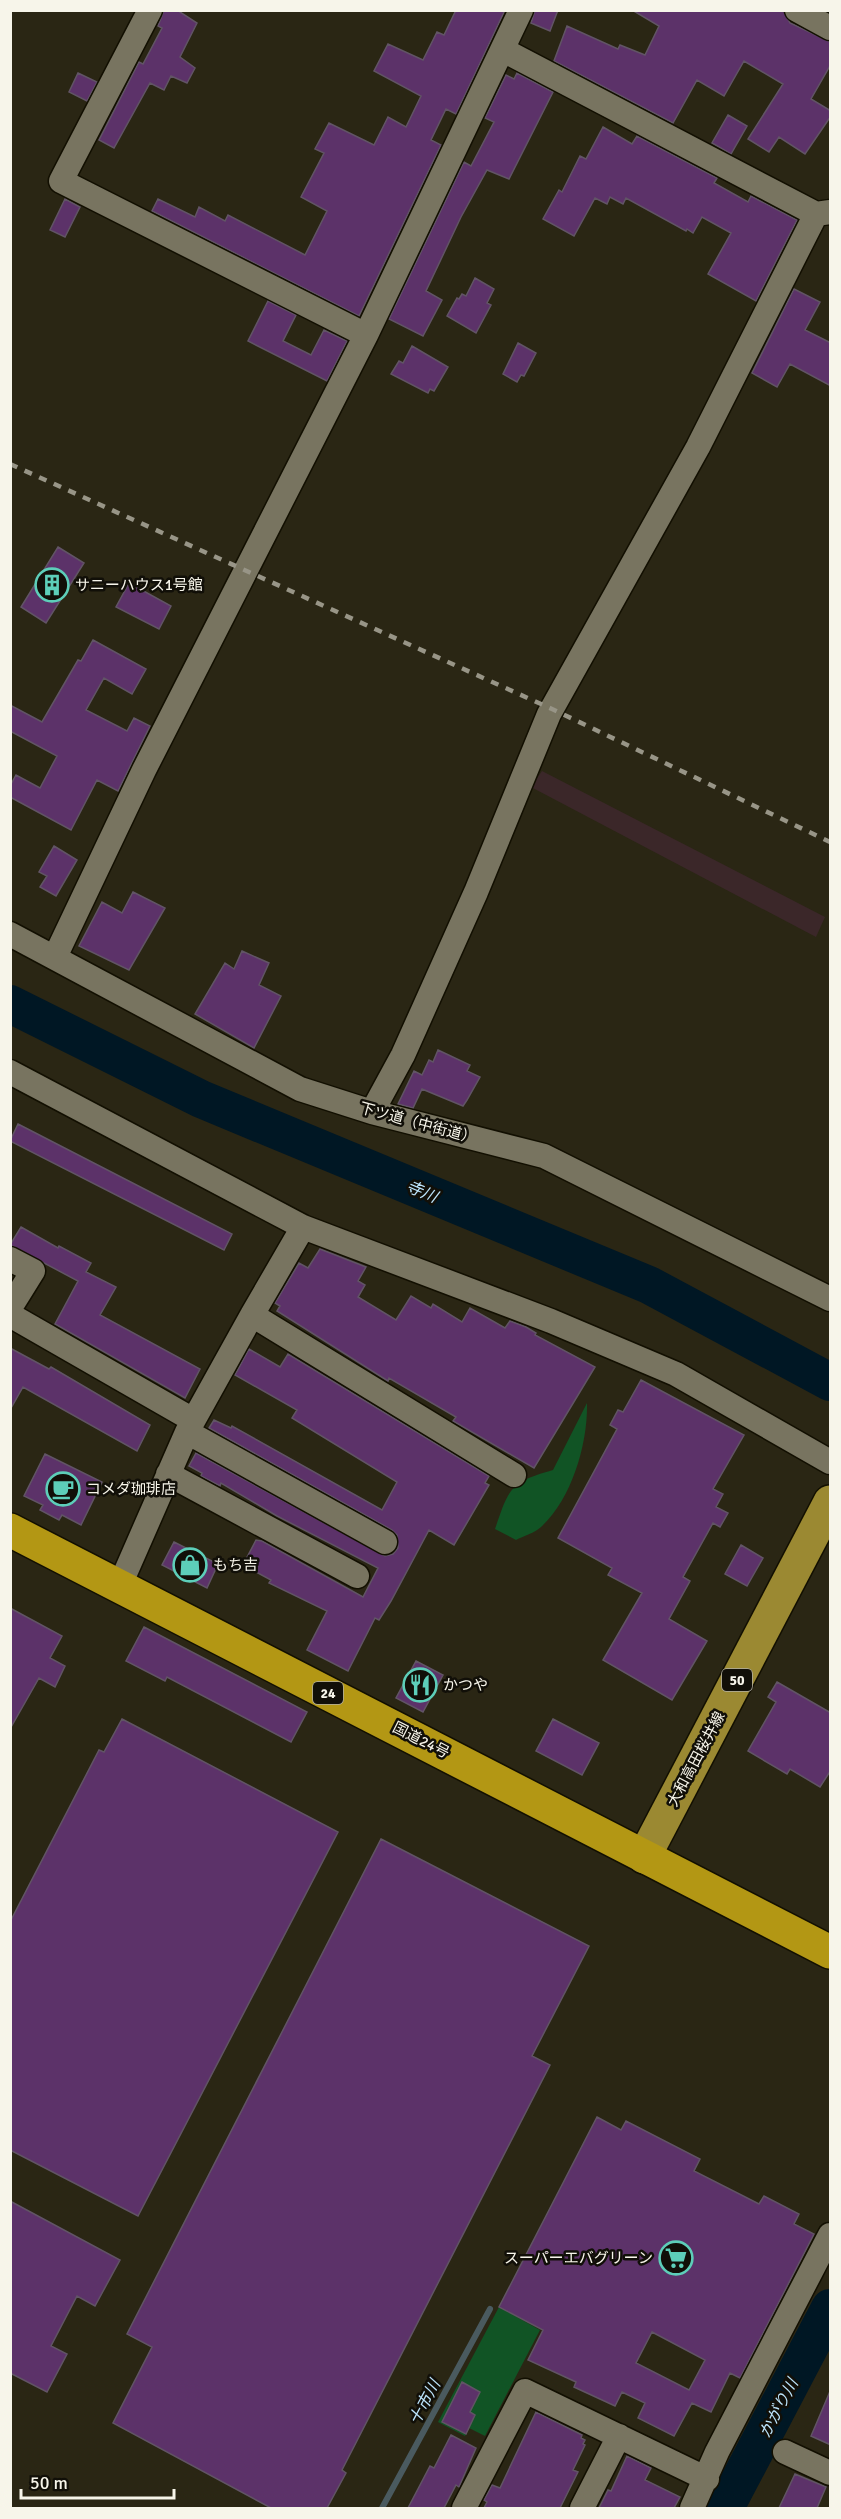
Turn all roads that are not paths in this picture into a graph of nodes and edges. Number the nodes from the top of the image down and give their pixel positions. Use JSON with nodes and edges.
{"nodes":[{"id":1,"x":150,"y":10,"type":"edge"},
{"id":2,"x":521,"y":10,"type":"edge"},
{"id":3,"x":797,"y":10,"type":"edge"},
{"id":4,"x":831,"y":28,"type":"edge"},
{"id":5,"x":503,"y":50,"type":"junction"},
{"id":6,"x":823,"y":213,"type":"edge"},
{"id":7,"x":366,"y":335,"type":"junction"},
{"id":8,"x":10,"y":934,"type":"edge"},
{"id":9,"x":55,"y":957,"type":"junction"},
{"id":10,"x":10,"y":1072,"type":"edge"},
{"id":11,"x":372,"y":1112,"type":"junction"},
{"id":12,"x":303,"y":1227,"type":"junction"},
{"id":13,"x":10,"y":1259,"type":"edge"},
{"id":14,"x":831,"y":1299,"type":"edge"},
{"id":15,"x":10,"y":1308,"type":"edge"},
{"id":16,"x":10,"y":1315,"type":"edge"},
{"id":17,"x":252,"y":1315,"type":"junction"},
{"id":18,"x":190,"y":1426,"type":"junction"},
{"id":19,"x":831,"y":1462,"type":"edge"},
{"id":20,"x":168,"y":1474,"type":"junction"},
{"id":21,"x":514,"y":1474,"type":"dead end"},
{"id":22,"x":828,"y":1513,"type":"edge"},
{"id":23,"x":10,"y":1530,"type":"edge"},
{"id":24,"x":385,"y":1542,"type":"dead end"},
{"id":25,"x":357,"y":1576,"type":"dead end"},
{"id":26,"x":120,"y":1586,"type":"junction"},
{"id":27,"x":644,"y":1857,"type":"junction"},
{"id":28,"x":831,"y":1952,"type":"edge"},
{"id":29,"x":831,"y":2235,"type":"edge"},
{"id":30,"x":619,"y":2436,"type":"junction"},
{"id":31,"x":785,"y":2452,"type":"dead end"},
{"id":32,"x":831,"y":2472,"type":"edge"},
{"id":33,"x":707,"y":2479,"type":"junction"},
{"id":34,"x":464,"y":2508,"type":"edge"},
{"id":35,"x":582,"y":2508,"type":"edge"},
{"id":36,"x":692,"y":2508,"type":"edge"}],
"edges":[{"from":1,"to":7,"type":"street"},
{"from":2,"to":5,"type":"street"},
{"from":3,"to":4,"type":"street"},
{"from":5,"to":6,"type":"street"},
{"from":5,"to":7,"type":"street"},
{"from":6,"to":11,"type":"street"},
{"from":7,"to":9,"type":"street"},
{"from":8,"to":9,"type":"street","name":"下ツ道（中街道）"},
{"from":9,"to":11,"type":"street","name":"下ツ道（中街道）"},
{"from":10,"to":12,"type":"street"},
{"from":11,"to":14,"type":"street","name":"下ツ道（中街道）"},
{"from":12,"to":17,"type":"street"},
{"from":12,"to":19,"type":"street"},
{"from":13,"to":15,"type":"street"},
{"from":16,"to":18,"type":"street"},
{"from":17,"to":18,"type":"street"},
{"from":17,"to":21,"type":"street"},
{"from":18,"to":20,"type":"street"},
{"from":18,"to":24,"type":"street"},
{"from":20,"to":25,"type":"street"},
{"from":20,"to":26,"type":"street"},
{"from":22,"to":27,"type":"main road","name":"大和高田桜井線","number":"50"},
{"from":23,"to":26,"type":"highway","name":"国道24号","number":"24"},
{"from":26,"to":27,"type":"highway","name":"国道24号","number":"24"},
{"from":27,"to":28,"type":"highway","name":"国道24号","number":"24"},
{"from":29,"to":33,"type":"street"},
{"from":30,"to":33,"type":"street"},
{"from":30,"to":34,"type":"street"},
{"from":30,"to":35,"type":"street"},
{"from":31,"to":32,"type":"street"},
{"from":33,"to":36,"type":"street"}]}
